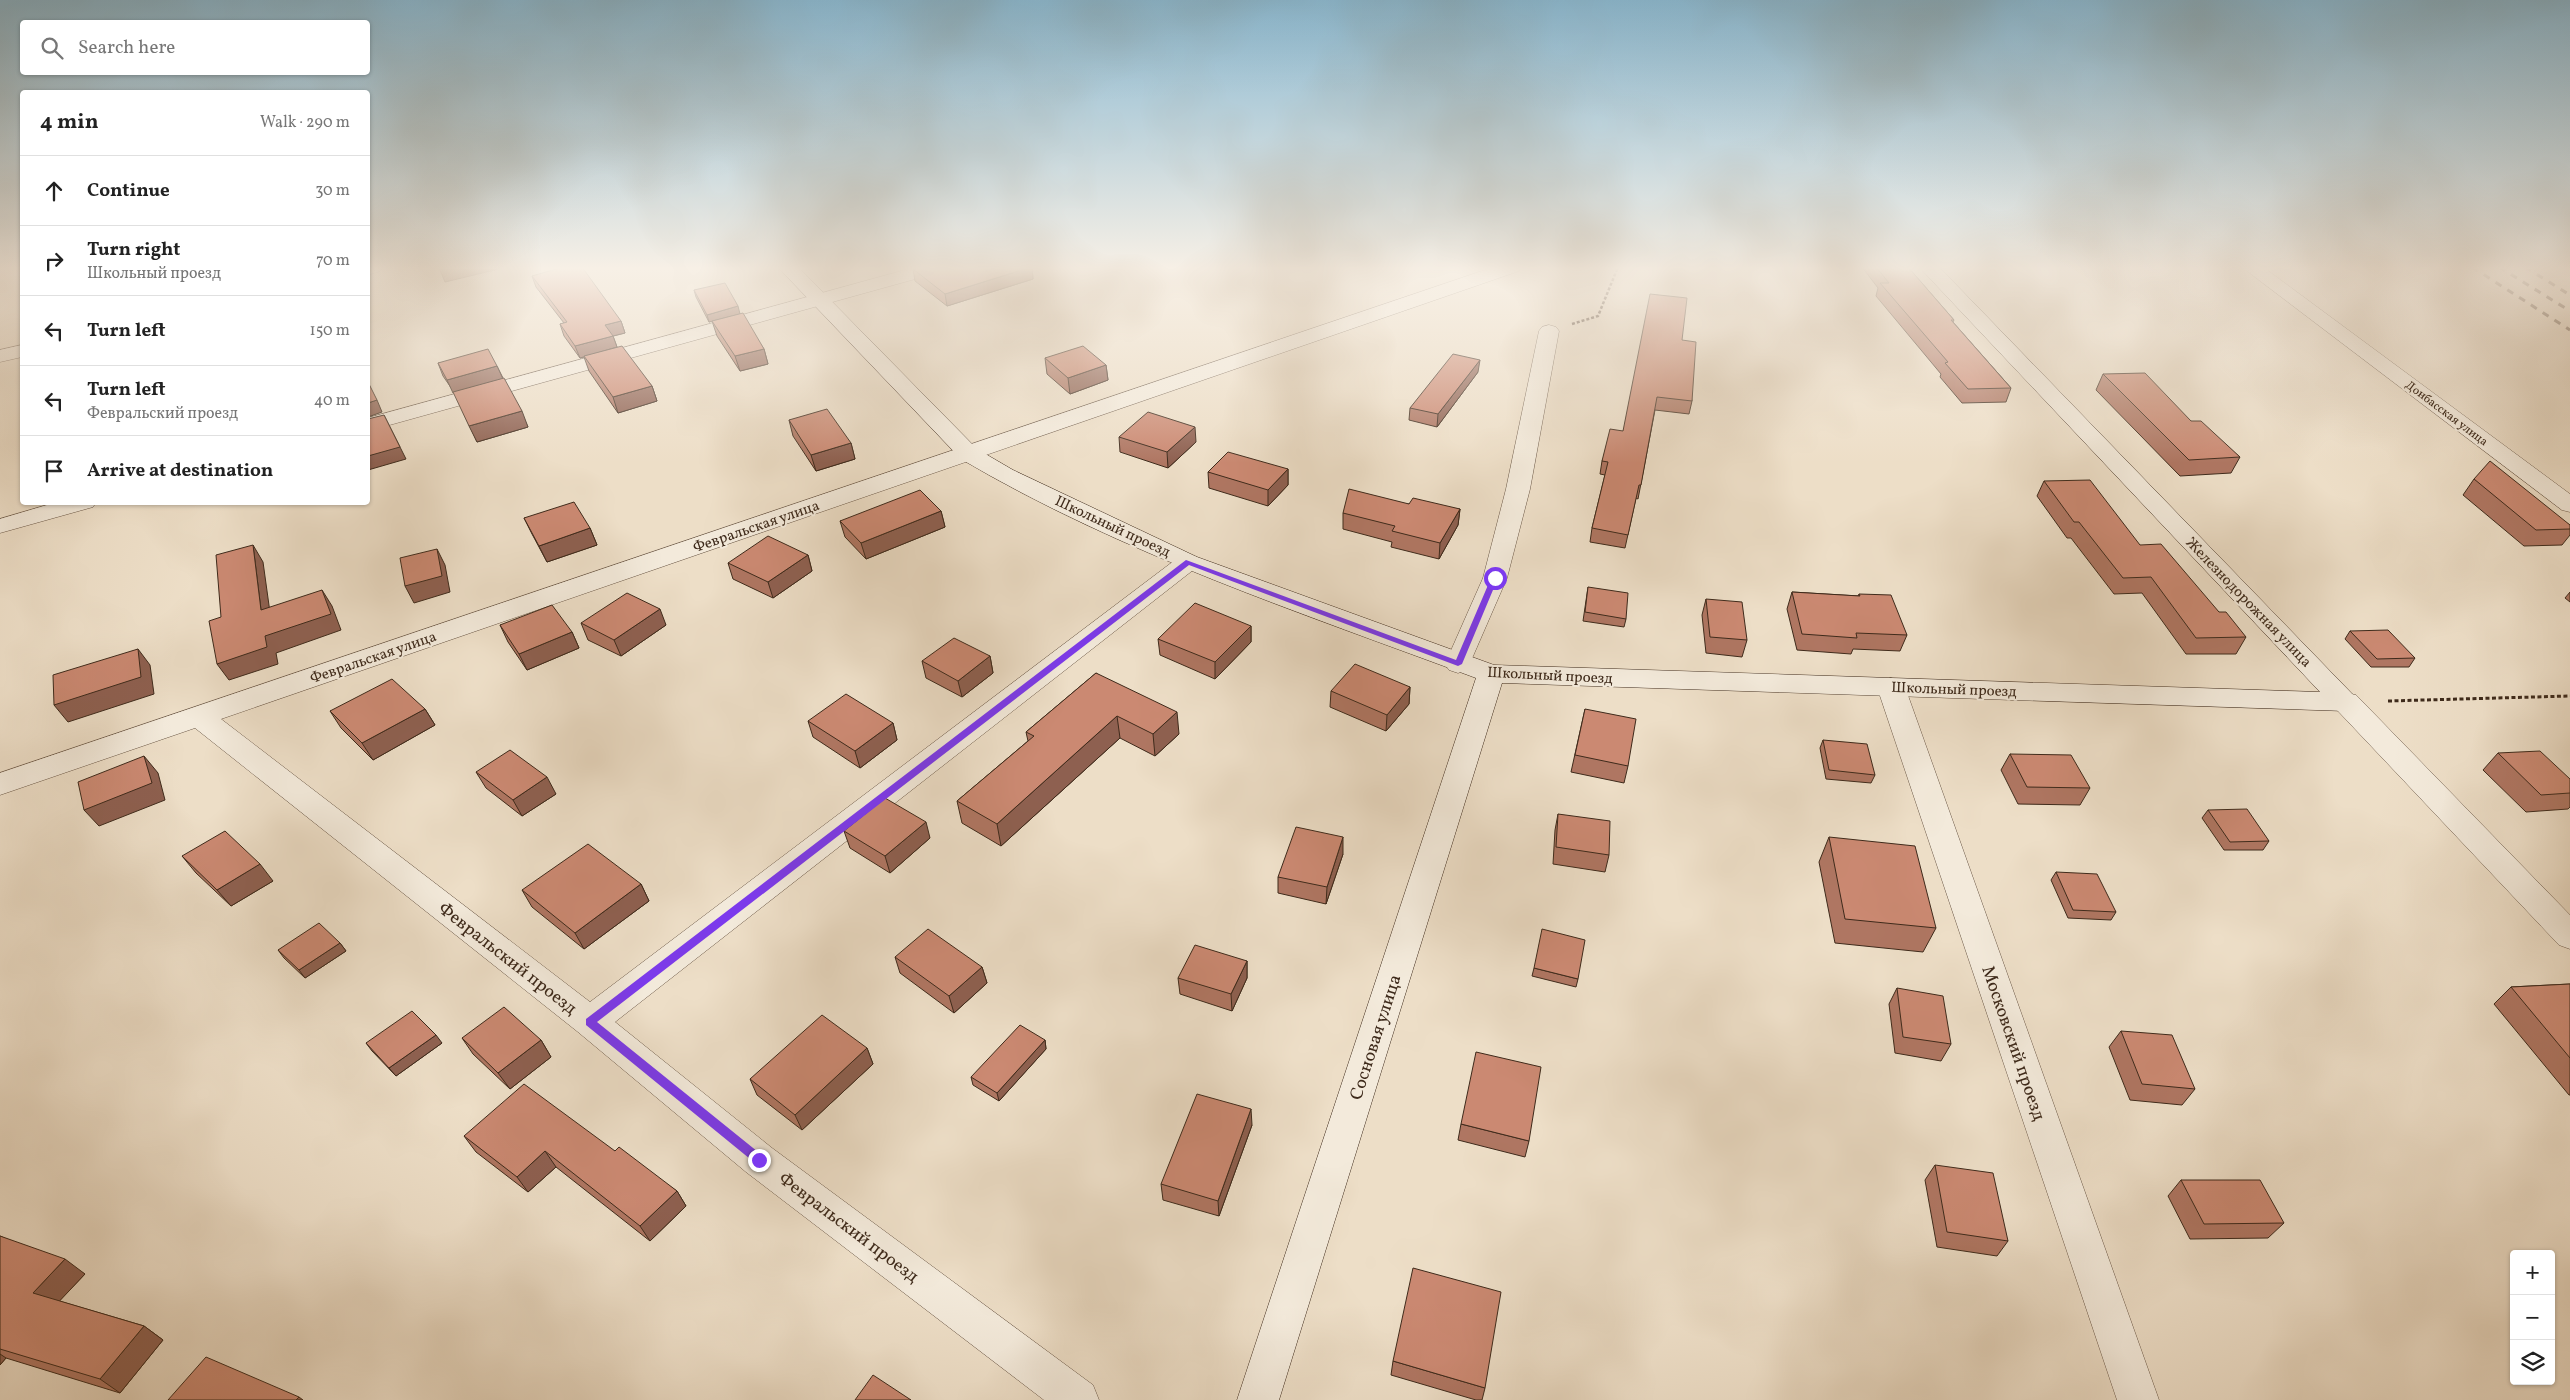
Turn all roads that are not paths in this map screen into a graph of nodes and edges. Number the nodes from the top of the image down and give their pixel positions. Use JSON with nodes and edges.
{"nodes":[{"id":1,"x":704,"y":332,"type":"edge"},
{"id":2,"x":852,"y":332,"type":"edge"},
{"id":3,"x":1322,"y":332,"type":"edge"},
{"id":4,"x":1549,"y":332,"type":"edge"},
{"id":5,"x":1991,"y":332,"type":"edge"},
{"id":6,"x":2339,"y":332,"type":"edge"},
{"id":7,"x":20,"y":351,"type":"edge"},
{"id":8,"x":0,"y":356,"type":"edge"},
{"id":9,"x":370,"y":424,"type":"edge"},
{"id":10,"x":969,"y":454,"type":"junction"},
{"id":11,"x":74,"y":505,"type":"edge"},
{"id":12,"x":2570,"y":505,"type":"edge"},
{"id":13,"x":0,"y":526,"type":"edge"},
{"id":14,"x":1188,"y":562,"type":"junction"},
{"id":15,"x":1458,"y":664,"type":"junction"},
{"id":16,"x":1491,"y":674,"type":"junction"},
{"id":17,"x":1890,"y":687,"type":"junction"},
{"id":18,"x":2346,"y":702,"type":"junction"},
{"id":19,"x":199,"y":716,"type":"junction"},
{"id":20,"x":0,"y":784,"type":"edge"},
{"id":21,"x":2570,"y":936,"type":"edge"},
{"id":22,"x":590,"y":1022,"type":"junction"},
{"id":23,"x":1078,"y":1400,"type":"edge"},
{"id":24,"x":1258,"y":1400,"type":"edge"},
{"id":25,"x":2138,"y":1400,"type":"edge"}],
"edges":[{"from":1,"to":9,"type":"street"},
{"from":2,"to":10,"type":"street","name":"Школьный проезд"},
{"from":3,"to":10,"type":"street","name":"Февральская улица"},
{"from":4,"to":15,"type":"street"},
{"from":5,"to":18,"type":"street","name":"Железнодорожная улица"},
{"from":6,"to":12,"type":"street","name":"Донбасская улица"},
{"from":7,"to":8,"type":"street"},
{"from":10,"to":14,"type":"street","name":"Школьный проезд"},
{"from":10,"to":19,"type":"street","name":"Февральская улица"},
{"from":11,"to":13,"type":"street"},
{"from":14,"to":15,"type":"street","name":"Школьный проезд"},
{"from":14,"to":22,"type":"street"},
{"from":15,"to":16,"type":"street","name":"Школьный проезд"},
{"from":16,"to":17,"type":"street","name":"Школьный проезд"},
{"from":16,"to":24,"type":"street","name":"Сосновая улица"},
{"from":17,"to":18,"type":"street","name":"Школьный проезд"},
{"from":17,"to":25,"type":"street","name":"Московский проезд"},
{"from":18,"to":21,"type":"street","name":"Железнодорожная улица"},
{"from":19,"to":20,"type":"street","name":"Февральская улица"},
{"from":19,"to":22,"type":"street","name":"Февральский проезд"},
{"from":22,"to":23,"type":"street","name":"Февральский проезд"}]}
